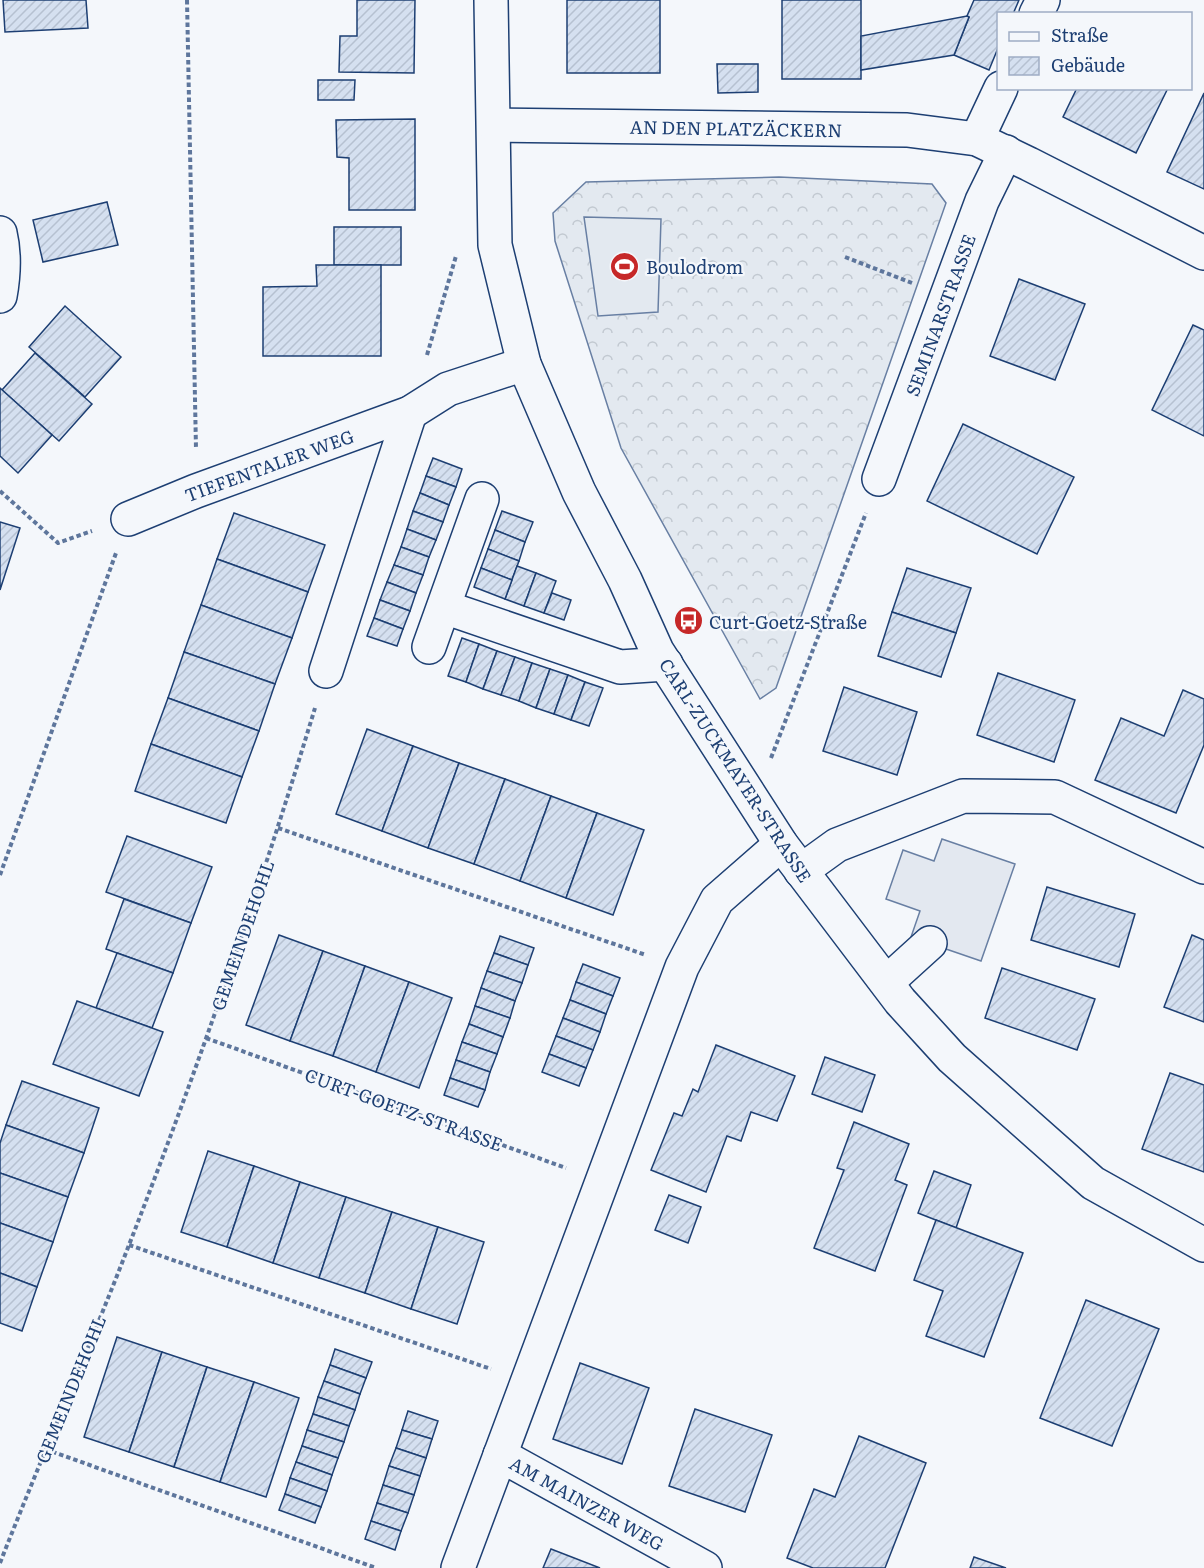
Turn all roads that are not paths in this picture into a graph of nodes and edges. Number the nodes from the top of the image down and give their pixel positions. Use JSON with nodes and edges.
{"nodes":[{"id":1,"x":491,"y":0,"type":"edge"},
{"id":2,"x":1001,"y":90,"type":"edge"},
{"id":3,"x":494,"y":125,"type":"junction"},
{"id":4,"x":991,"y":146,"type":"junction"},
{"id":5,"x":0,"y":233,"type":"edge"},
{"id":6,"x":1204,"y":253,"type":"edge"},
{"id":7,"x":0,"y":296,"type":"edge"},
{"id":8,"x":524,"y":364,"type":"junction"},
{"id":9,"x":410,"y":413,"type":"junction"},
{"id":10,"x":879,"y":479,"type":"road end"},
{"id":11,"x":482,"y":499,"type":"dead end"},
{"id":12,"x":128,"y":519,"type":"road end"},
{"id":13,"x":444,"y":607,"type":"junction"},
{"id":14,"x":429,"y":647,"type":"dead end"},
{"id":15,"x":666,"y":664,"type":"junction"},
{"id":16,"x":326,"y":671,"type":"road end"},
{"id":17,"x":780,"y":844,"type":"junction"},
{"id":18,"x":1204,"y":867,"type":"edge"},
{"id":19,"x":801,"y":871,"type":"junction"},
{"id":20,"x":930,"y":943,"type":"dead end"},
{"id":21,"x":887,"y":982,"type":"junction"},
{"id":22,"x":1204,"y":1245,"type":"edge"},
{"id":23,"x":500,"y":1455,"type":"junction"},
{"id":24,"x":458,"y":1568,"type":"edge"},
{"id":25,"x":705,"y":1568,"type":"edge"}],
"edges":[{"from":1,"to":3,"type":"street"},
{"from":2,"to":4,"type":"street","name":"SEMINARSTRASSE"},
{"from":3,"to":4,"type":"street","name":"AN DEN PLATZÄCKERN"},
{"from":3,"to":8,"type":"street"},
{"from":4,"to":6,"type":"street","name":"AN DEN PLATZÄCKERN"},
{"from":4,"to":10,"type":"street","name":"SEMINARSTRASSE"},
{"from":5,"to":7,"type":"street"},
{"from":8,"to":9,"type":"street"},
{"from":8,"to":15,"type":"street","name":"CARL-ZUCKMAYER-STRASSE"},
{"from":9,"to":12,"type":"street","name":"TIEFENTALER WEG"},
{"from":9,"to":16,"type":"street"},
{"from":11,"to":13,"type":"street"},
{"from":13,"to":14,"type":"street"},
{"from":13,"to":15,"type":"street"},
{"from":15,"to":17,"type":"street","name":"CARL-ZUCKMAYER-STRASSE"},
{"from":17,"to":19,"type":"street","name":"CARL-ZUCKMAYER-STRASSE"},
{"from":17,"to":23,"type":"street"},
{"from":18,"to":19,"type":"street"},
{"from":19,"to":21,"type":"street","name":"CARL-ZUCKMAYER-STRASSE"},
{"from":20,"to":21,"type":"street"},
{"from":21,"to":22,"type":"street","name":"CARL-ZUCKMAYER-STRASSE"},
{"from":23,"to":24,"type":"street"},
{"from":23,"to":25,"type":"street","name":"AM MAINZER WEG"}]}
